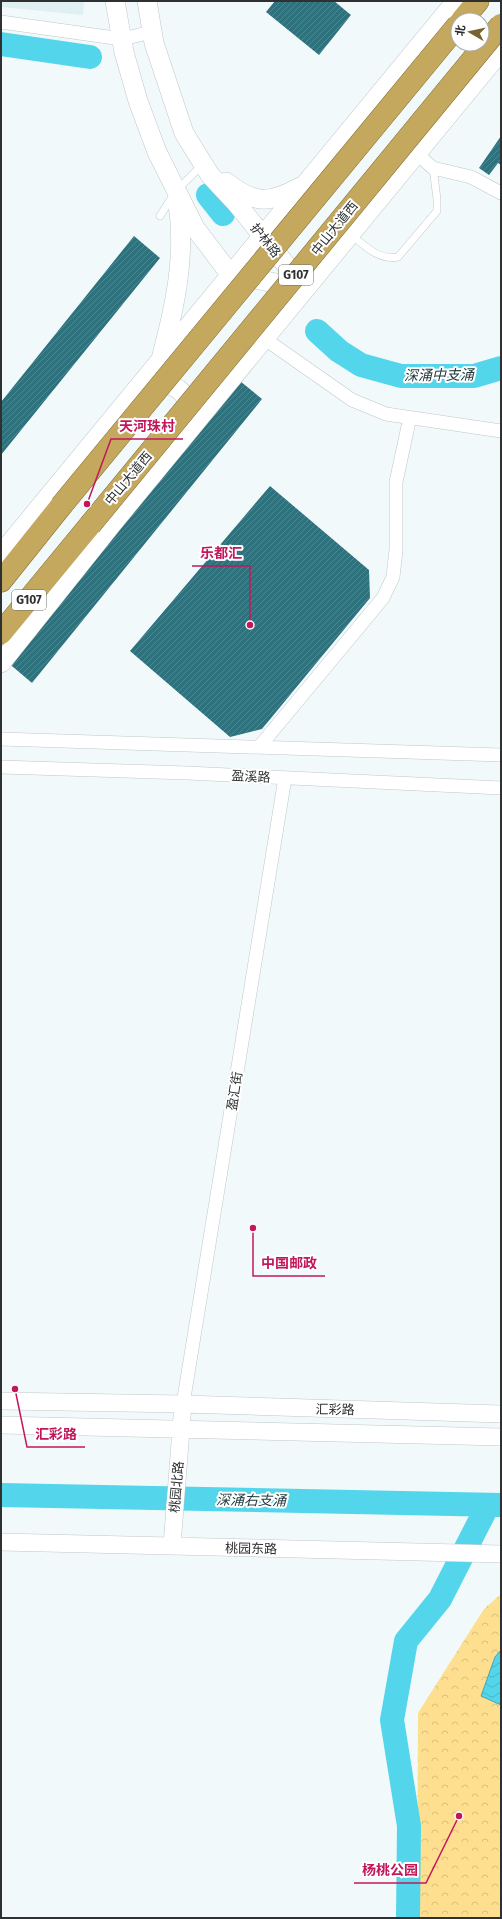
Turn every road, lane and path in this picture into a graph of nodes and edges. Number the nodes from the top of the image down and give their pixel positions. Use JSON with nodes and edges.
{"nodes":[{"id":1,"x":115,"y":1,"type":"edge"},
{"id":2,"x":147,"y":1,"type":"edge"},
{"id":3,"x":470,"y":2,"type":"edge"},
{"id":4,"x":466,"y":12,"type":"edge"},
{"id":5,"x":1,"y":22,"type":"edge"},
{"id":6,"x":501,"y":25,"type":"edge"},
{"id":7,"x":152,"y":32,"type":"junction"},
{"id":8,"x":450,"y":35,"type":"edge"},
{"id":9,"x":122,"y":40,"type":"junction"},
{"id":10,"x":501,"y":52,"type":"edge"},
{"id":11,"x":416,"y":153,"type":"junction"},
{"id":12,"x":203,"y":164,"type":"junction"},
{"id":13,"x":433,"y":168,"type":"junction"},
{"id":14,"x":304,"y":185,"type":"junction"},
{"id":15,"x":176,"y":191,"type":"junction"},
{"id":16,"x":501,"y":193,"type":"edge"},
{"id":17,"x":160,"y":216,"type":"dead end"},
{"id":18,"x":350,"y":234,"type":"junction"},
{"id":19,"x":262,"y":235,"type":"junction"},
{"id":20,"x":230,"y":274,"type":"junction"},
{"id":21,"x":306,"y":289,"type":"junction"},
{"id":22,"x":265,"y":339,"type":"junction"},
{"id":23,"x":160,"y":361,"type":"junction"},
{"id":24,"x":138,"y":389,"type":"junction"},
{"id":25,"x":410,"y":417,"type":"junction"},
{"id":26,"x":501,"y":431,"type":"edge"},
{"id":27,"x":185,"y":436,"type":"junction"},
{"id":28,"x":1,"y":554,"type":"edge"},
{"id":29,"x":1,"y":581,"type":"edge"},
{"id":30,"x":1,"y":633,"type":"edge"},
{"id":31,"x":1,"y":663,"type":"edge"},
{"id":32,"x":1,"y":739,"type":"edge"},
{"id":33,"x":260,"y":746,"type":"junction"},
{"id":34,"x":501,"y":755,"type":"edge"},
{"id":35,"x":1,"y":767,"type":"edge"},
{"id":36,"x":286,"y":778,"type":"junction"},
{"id":37,"x":501,"y":788,"type":"edge"},
{"id":38,"x":1,"y":1401,"type":"edge"},
{"id":39,"x":128,"y":1404,"type":"junction"},
{"id":40,"x":183,"y":1404,"type":"junction"},
{"id":41,"x":501,"y":1414,"type":"edge"},
{"id":42,"x":1,"y":1425,"type":"edge"},
{"id":43,"x":128,"y":1428,"type":"junction"},
{"id":44,"x":182,"y":1429,"type":"junction"},
{"id":45,"x":501,"y":1437,"type":"edge"},
{"id":46,"x":1,"y":1542,"type":"edge"},
{"id":47,"x":172,"y":1546,"type":"junction"},
{"id":48,"x":501,"y":1554,"type":"edge"}],
"edges":[{"from":1,"to":9,"type":"main road"},
{"from":2,"to":7,"type":"main road","name":"护林路"},
{"from":3,"to":4,"type":"highway"},
{"from":3,"to":14,"type":"main road"},
{"from":5,"to":9,"type":"street"},
{"from":6,"to":30,"type":"highway","name":"中山大道西","number":"G107","bridge":true},
{"from":7,"to":9,"type":"street"},
{"from":7,"to":12,"type":"main road","name":"护林路"},
{"from":8,"to":29,"type":"highway","number":"G107","bridge":true},
{"from":9,"to":15,"type":"main road"},
{"from":10,"to":11,"type":"main road"},
{"from":11,"to":13,"type":"street"},
{"from":11,"to":18,"type":"main road"},
{"from":12,"to":14,"type":"main road"},
{"from":12,"to":15,"type":"lane"},
{"from":12,"to":19,"type":"main road","name":"护林路"},
{"from":13,"to":16,"type":"street"},
{"from":13,"to":18,"type":"lane"},
{"from":14,"to":19,"type":"main road"},
{"from":15,"to":17,"type":"lane"},
{"from":15,"to":20,"type":"main road"},
{"from":15,"to":23,"type":"main road"},
{"from":18,"to":21,"type":"main road"},
{"from":19,"to":20,"type":"main road"},
{"from":19,"to":21,"type":"main road","name":"护林路"},
{"from":20,"to":21,"type":"main road"},
{"from":20,"to":23,"type":"main road"},
{"from":21,"to":22,"type":"main road"},
{"from":22,"to":25,"type":"street"},
{"from":22,"to":27,"type":"main road"},
{"from":23,"to":24,"type":"main road"},
{"from":24,"to":27,"type":"main road"},
{"from":24,"to":28,"type":"main road"},
{"from":25,"to":26,"type":"street"},
{"from":25,"to":33,"type":"street"},
{"from":27,"to":31,"type":"main road"},
{"from":32,"to":33,"type":"street"},
{"from":33,"to":34,"type":"street"},
{"from":35,"to":36,"type":"street","name":"盈溪路"},
{"from":36,"to":37,"type":"street","name":"盈溪路"},
{"from":36,"to":40,"type":"street","name":"盈汇街"},
{"from":38,"to":39,"type":"street","name":"汇彩路"},
{"from":39,"to":40,"type":"street","name":"汇彩路"},
{"from":39,"to":43,"type":"street"},
{"from":40,"to":41,"type":"street","name":"汇彩路"},
{"from":40,"to":44,"type":"street","name":"桃园北路"},
{"from":42,"to":43,"type":"street","name":"汇彩路"},
{"from":43,"to":44,"type":"street","name":"汇彩路"},
{"from":44,"to":45,"type":"street","name":"汇彩路"},
{"from":44,"to":47,"type":"street","name":"桃园北路"},
{"from":46,"to":47,"type":"street","name":"桃园东路"},
{"from":47,"to":48,"type":"street","name":"桃园东路"}]}
